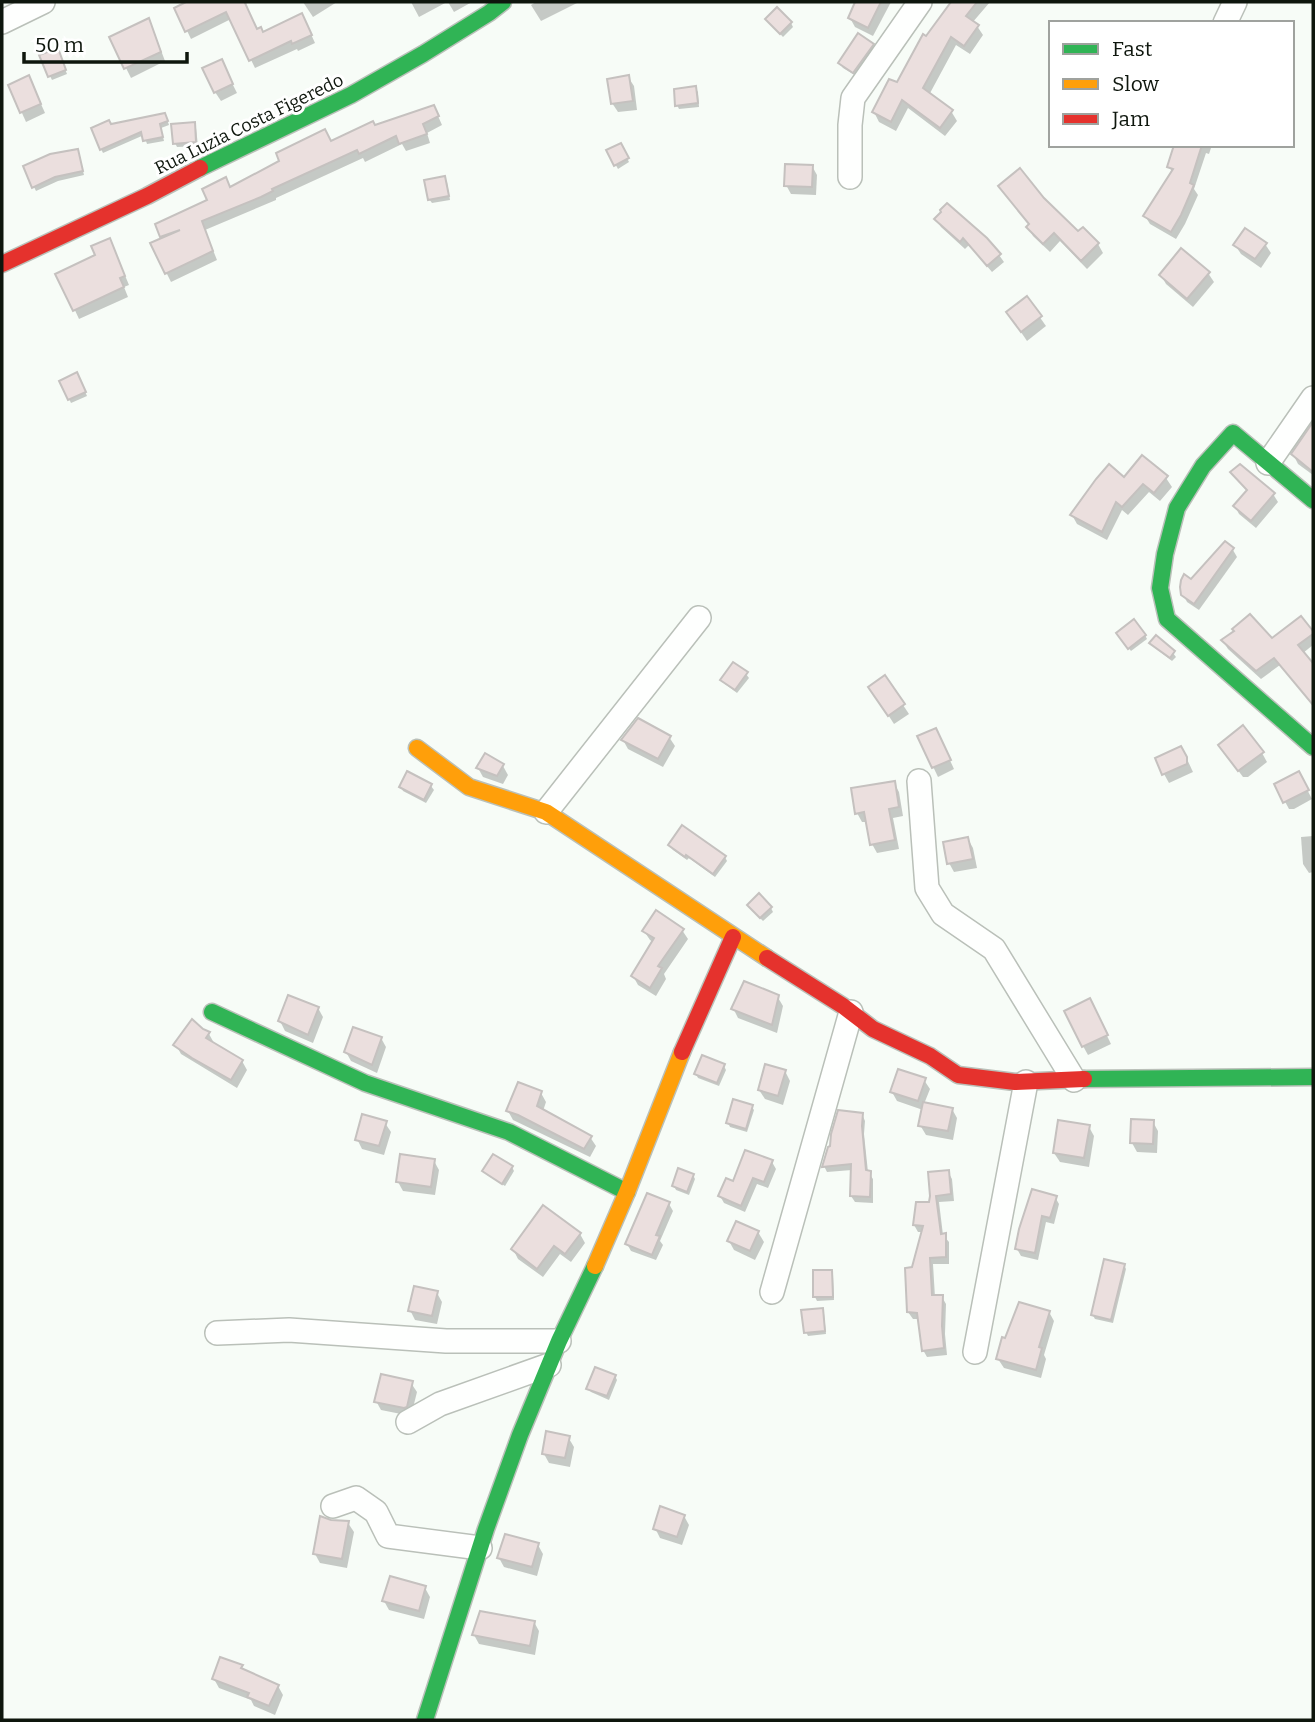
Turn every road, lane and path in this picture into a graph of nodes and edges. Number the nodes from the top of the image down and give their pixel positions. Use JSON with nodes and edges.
{"nodes":[{"id":1,"x":43,"y":2,"type":"edge"},
{"id":2,"x":503,"y":2,"type":"edge"},
{"id":3,"x":920,"y":2,"type":"edge"},
{"id":4,"x":1235,"y":2,"type":"edge"},
{"id":5,"x":1226,"y":21,"type":"edge"},
{"id":6,"x":2,"y":22,"type":"edge"},
{"id":7,"x":850,"y":177,"type":"dead end"},
{"id":8,"x":2,"y":264,"type":"edge"},
{"id":9,"x":1313,"y":398,"type":"edge"},
{"id":10,"x":1268,"y":463,"type":"junction"},
{"id":11,"x":1313,"y":500,"type":"edge"},
{"id":12,"x":699,"y":618,"type":"dead end"},
{"id":13,"x":1313,"y":747,"type":"edge"},
{"id":14,"x":417,"y":748,"type":"dead end"},
{"id":15,"x":919,"y":781,"type":"dead end"},
{"id":16,"x":546,"y":811,"type":"junction"},
{"id":17,"x":733,"y":937,"type":"junction"},
{"id":18,"x":212,"y":1012,"type":"dead end"},
{"id":19,"x":850,"y":1012,"type":"junction"},
{"id":20,"x":1313,"y":1077,"type":"edge"},
{"id":21,"x":1074,"y":1080,"type":"junction"},
{"id":22,"x":1026,"y":1082,"type":"junction"},
{"id":23,"x":628,"y":1192,"type":"junction"},
{"id":24,"x":772,"y":1292,"type":"dead end"},
{"id":25,"x":217,"y":1334,"type":"dead end"},
{"id":26,"x":559,"y":1340,"type":"junction"},
{"id":27,"x":975,"y":1352,"type":"dead end"},
{"id":28,"x":548,"y":1365,"type":"junction"},
{"id":29,"x":408,"y":1422,"type":"dead end"},
{"id":30,"x":334,"y":1506,"type":"dead end"},
{"id":31,"x":480,"y":1548,"type":"junction"},
{"id":32,"x":425,"y":1720,"type":"edge"}],
"edges":[{"from":1,"to":6,"type":"street"},
{"from":2,"to":8,"type":"street","name":"Rua Luzia Costa Figeredo"},
{"from":3,"to":7,"type":"street"},
{"from":4,"to":5,"type":"street"},
{"from":9,"to":10,"type":"street"},
{"from":10,"to":11,"type":"street"},
{"from":10,"to":13,"type":"street"},
{"from":12,"to":16,"type":"street"},
{"from":14,"to":16,"type":"street"},
{"from":15,"to":21,"type":"street"},
{"from":16,"to":17,"type":"street"},
{"from":17,"to":19,"type":"street"},
{"from":17,"to":23,"type":"street"},
{"from":18,"to":23,"type":"street"},
{"from":19,"to":22,"type":"street"},
{"from":19,"to":24,"type":"street"},
{"from":20,"to":21,"type":"street"},
{"from":21,"to":22,"type":"street"},
{"from":22,"to":27,"type":"street"},
{"from":23,"to":26,"type":"street"},
{"from":25,"to":26,"type":"street"},
{"from":26,"to":28,"type":"street"},
{"from":28,"to":29,"type":"street"},
{"from":28,"to":31,"type":"street"},
{"from":30,"to":31,"type":"street"},
{"from":31,"to":32,"type":"street"}]}
